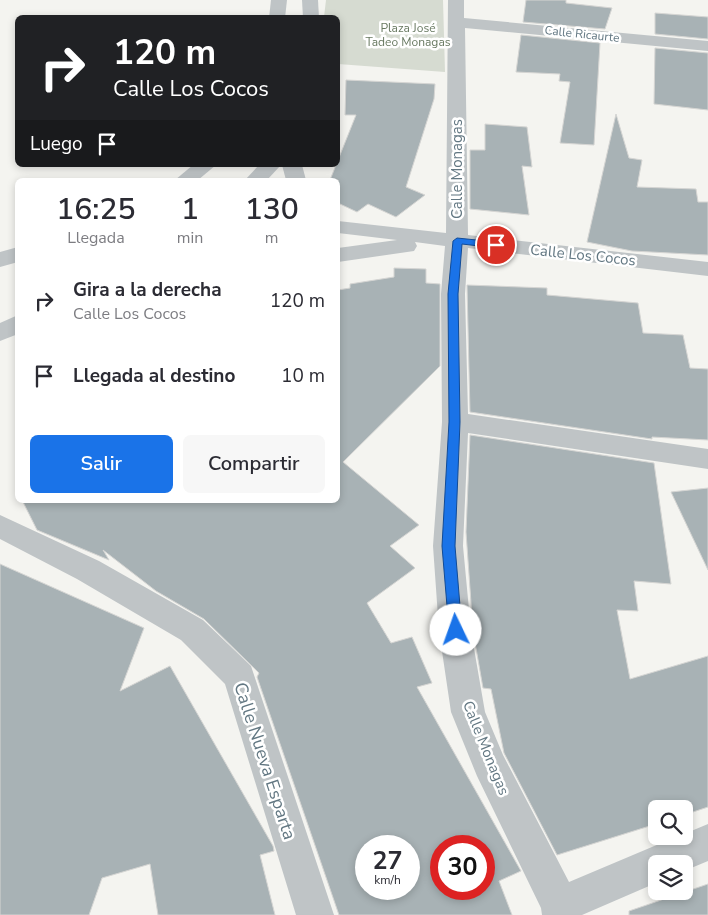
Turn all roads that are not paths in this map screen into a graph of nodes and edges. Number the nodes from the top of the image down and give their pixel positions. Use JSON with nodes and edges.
{"nodes":[{"id":1,"x":279,"y":0,"type":"edge"},
{"id":2,"x":310,"y":0,"type":"edge"},
{"id":3,"x":456,"y":11,"type":"edge"},
{"id":4,"x":278,"y":15,"type":"edge"},
{"id":5,"x":311,"y":15,"type":"edge"},
{"id":6,"x":708,"y":46,"type":"edge"},
{"id":7,"x":203,"y":167,"type":"edge"},
{"id":8,"x":269,"y":167,"type":"edge"},
{"id":9,"x":188,"y":178,"type":"edge"},
{"id":10,"x":257,"y":178,"type":"edge"},
{"id":11,"x":340,"y":216,"type":"edge"},
{"id":12,"x":340,"y":227,"type":"edge"},
{"id":13,"x":457,"y":241,"type":"junction"},
{"id":14,"x":15,"y":255,"type":"edge"},
{"id":15,"x":340,"y":255,"type":"edge"},
{"id":16,"x":0,"y":260,"type":"edge"},
{"id":17,"x":707,"y":271,"type":"edge"},
{"id":18,"x":15,"y":325,"type":"edge"},
{"id":19,"x":15,"y":331,"type":"edge"},
{"id":20,"x":0,"y":334,"type":"edge"},
{"id":21,"x":455,"y":422,"type":"junction"},
{"id":22,"x":708,"y":459,"type":"edge"},
{"id":23,"x":0,"y":526,"type":"edge"},
{"id":24,"x":708,"y":842,"type":"edge"},
{"id":25,"x":560,"y":910,"type":"edge"},
{"id":26,"x":315,"y":915,"type":"edge"}],
"edges":[{"from":1,"to":4,"type":"street"},
{"from":2,"to":5,"type":"street"},
{"from":3,"to":6,"type":"street","name":"Calle Ricaurte"},
{"from":3,"to":13,"type":"street","name":"Calle Monagas"},
{"from":7,"to":9,"type":"street"},
{"from":8,"to":10,"type":"street"},
{"from":11,"to":13,"type":"street"},
{"from":12,"to":13,"type":"street"},
{"from":13,"to":15,"type":"street"},
{"from":13,"to":17,"type":"street","name":"Calle Los Cocos"},
{"from":13,"to":21,"type":"street","name":"Calle Monagas"},
{"from":14,"to":16,"type":"street"},
{"from":18,"to":20,"type":"street"},
{"from":19,"to":20,"type":"street"},
{"from":21,"to":22,"type":"street"},
{"from":21,"to":25,"type":"street","name":"Calle Monagas"},
{"from":23,"to":26,"type":"street","name":"Calle Nueva Esparta"},
{"from":24,"to":25,"type":"street"}]}
